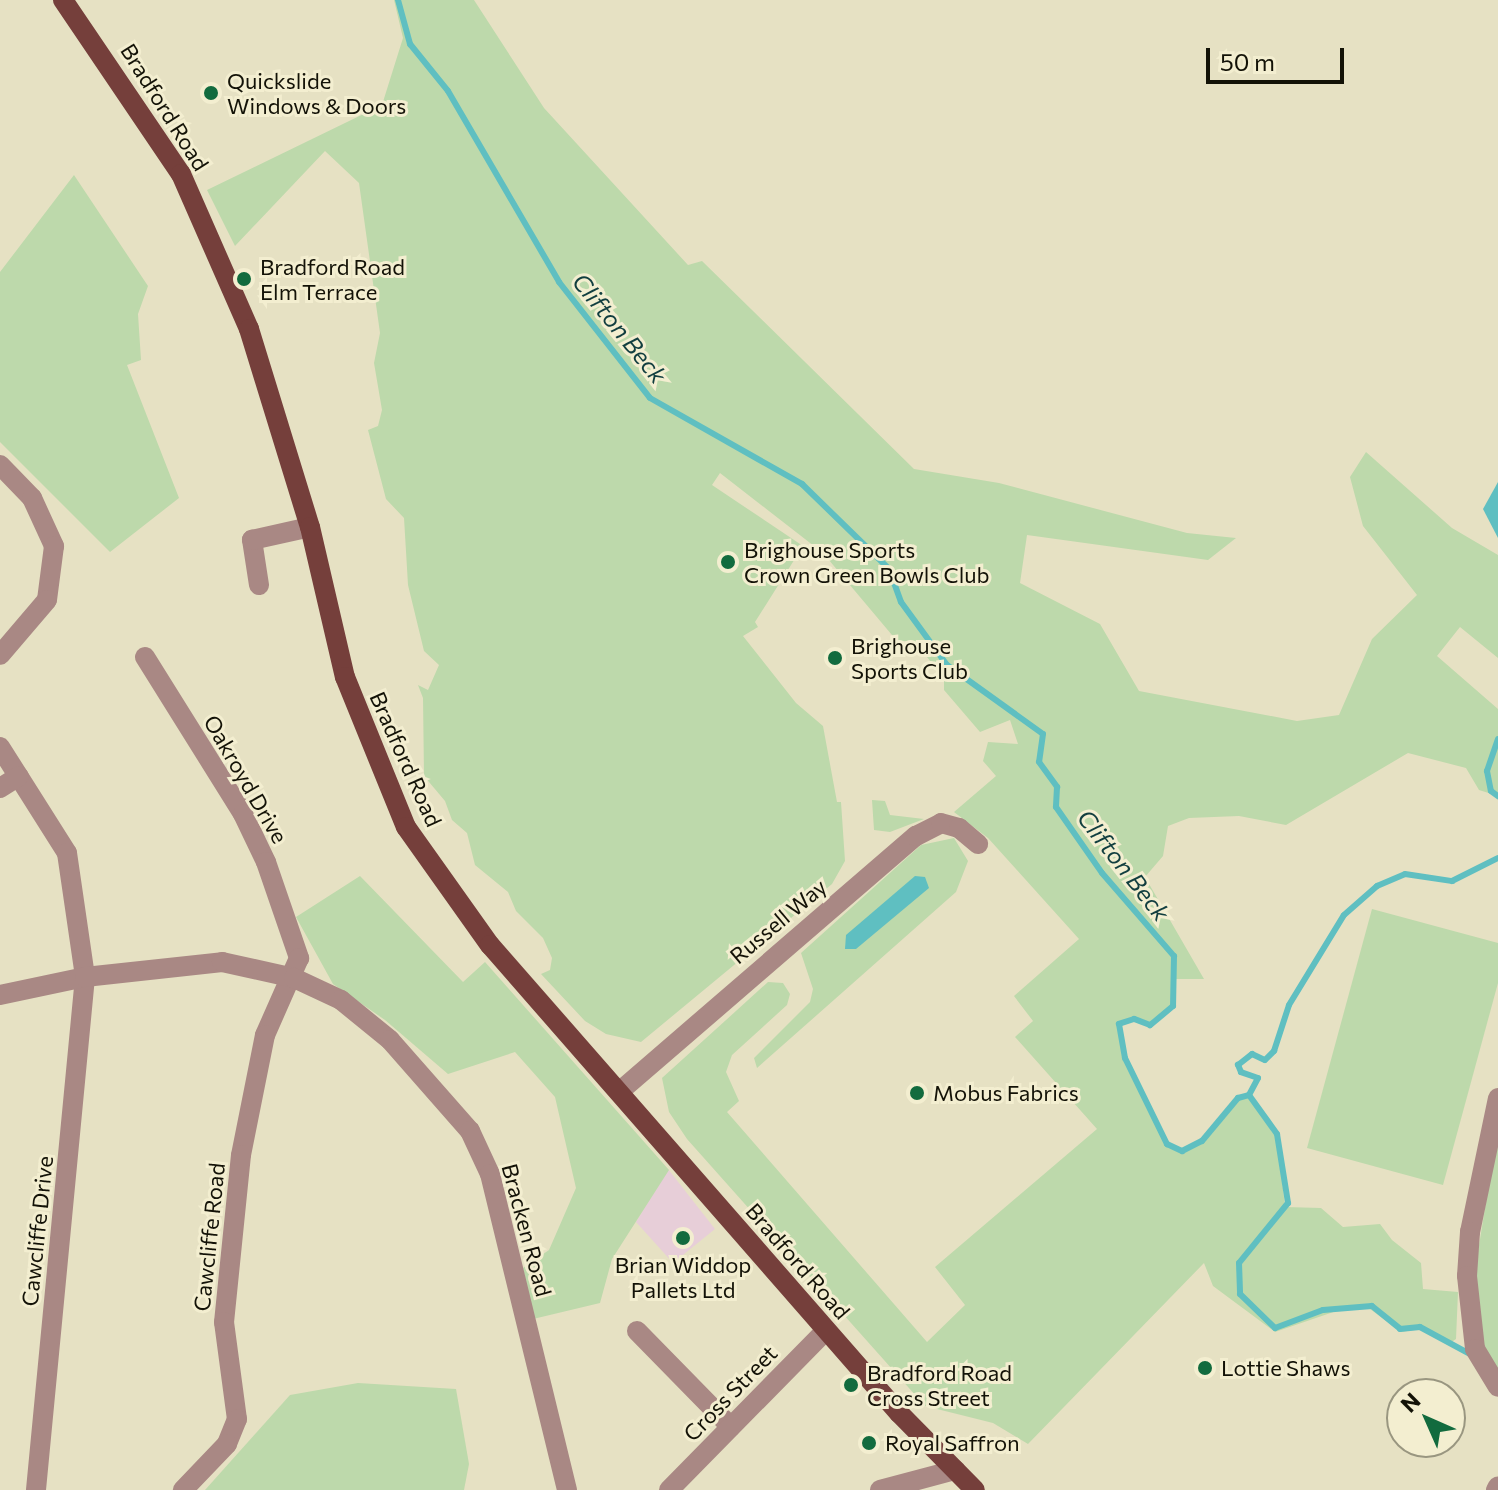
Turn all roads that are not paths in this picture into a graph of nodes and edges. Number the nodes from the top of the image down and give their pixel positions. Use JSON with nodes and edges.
{"nodes":[{"id":1,"x":63,"y":0,"type":"edge"},
{"id":2,"x":0,"y":465,"type":"edge"},
{"id":3,"x":310,"y":527,"type":"junction"},
{"id":4,"x":259,"y":585,"type":"dead end"},
{"id":5,"x":0,"y":655,"type":"edge"},
{"id":6,"x":145,"y":657,"type":"dead end"},
{"id":7,"x":0,"y":747,"type":"edge"},
{"id":8,"x":19,"y":776,"type":"junction"},
{"id":9,"x":0,"y":788,"type":"edge"},
{"id":10,"x":978,"y":844,"type":"dead end"},
{"id":11,"x":85,"y":977,"type":"junction"},
{"id":12,"x":294,"y":978,"type":"junction"},
{"id":13,"x":0,"y":995,"type":"edge"},
{"id":14,"x":619,"y":1092,"type":"junction"},
{"id":15,"x":1498,"y":1098,"type":"edge"},
{"id":16,"x":826,"y":1330,"type":"junction"},
{"id":17,"x":637,"y":1331,"type":"dead end"},
{"id":18,"x":1498,"y":1387,"type":"edge"},
{"id":19,"x":731,"y":1427,"type":"junction"},
{"id":20,"x":955,"y":1470,"type":"junction"},
{"id":21,"x":36,"y":1490,"type":"edge"},
{"id":22,"x":183,"y":1490,"type":"edge"},
{"id":23,"x":567,"y":1490,"type":"edge"},
{"id":24,"x":669,"y":1490,"type":"edge"},
{"id":25,"x":880,"y":1490,"type":"edge"},
{"id":26,"x":945,"y":1490,"type":"edge"},
{"id":27,"x":975,"y":1490,"type":"edge"}],
"edges":[{"from":1,"to":3,"type":"main road","name":"Bradford Road"},
{"from":2,"to":5,"type":"street"},
{"from":3,"to":4,"type":"street"},
{"from":3,"to":14,"type":"main road","name":"Bradford Road"},
{"from":6,"to":12,"type":"street","name":"Oakroyd Drive"},
{"from":7,"to":8,"type":"street","name":"Cawcliffe Drive"},
{"from":8,"to":9,"type":"street"},
{"from":8,"to":11,"type":"street","name":"Cawcliffe Drive"},
{"from":10,"to":14,"type":"street","name":"Russell Way"},
{"from":11,"to":12,"type":"street","name":"Bracken Road"},
{"from":11,"to":13,"type":"street","name":"Bracken Road"},
{"from":11,"to":21,"type":"street","name":"Cawcliffe Drive"},
{"from":12,"to":22,"type":"street","name":"Cawcliffe Road"},
{"from":12,"to":23,"type":"street","name":"Bracken Road"},
{"from":14,"to":16,"type":"main road","name":"Bradford Road"},
{"from":15,"to":18,"type":"street"},
{"from":16,"to":19,"type":"street","name":"Cross Street"},
{"from":16,"to":20,"type":"main road","name":"Bradford Road"},
{"from":17,"to":19,"type":"street"},
{"from":19,"to":24,"type":"street","name":"Cross Street"},
{"from":20,"to":25,"type":"street"},
{"from":20,"to":26,"type":"street"},
{"from":20,"to":27,"type":"main road","name":"Bradford Road"}]}
